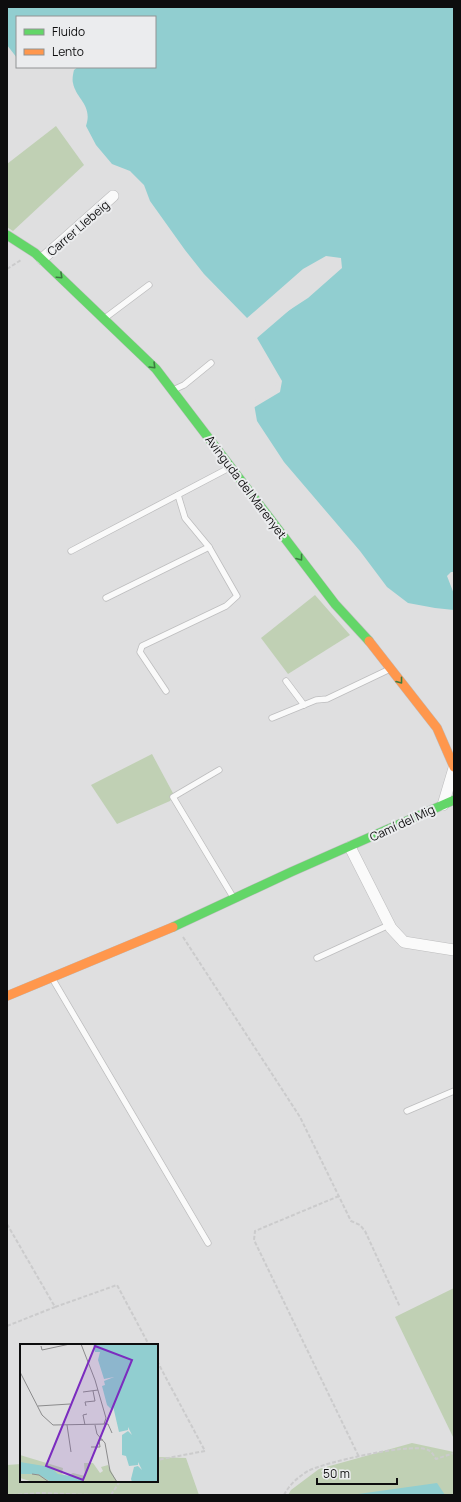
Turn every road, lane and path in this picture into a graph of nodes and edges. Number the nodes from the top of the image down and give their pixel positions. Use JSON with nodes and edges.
{"nodes":[{"id":1,"x":113,"y":196,"type":"dead end"},
{"id":2,"x":7,"y":235,"type":"edge"},
{"id":3,"x":42,"y":259,"type":"junction"},
{"id":4,"x":149,"y":285,"type":"dead end"},
{"id":5,"x":104,"y":319,"type":"junction"},
{"id":6,"x":211,"y":363,"type":"dead end"},
{"id":7,"x":173,"y":390,"type":"junction"},
{"id":8,"x":231,"y":466,"type":"junction"},
{"id":9,"x":178,"y":495,"type":"junction"},
{"id":10,"x":209,"y":547,"type":"junction"},
{"id":11,"x":71,"y":551,"type":"dead end"},
{"id":12,"x":106,"y":598,"type":"dead end"},
{"id":13,"x":391,"y":668,"type":"junction"},
{"id":14,"x":286,"y":681,"type":"dead end"},
{"id":15,"x":166,"y":691,"type":"dead end"},
{"id":16,"x":304,"y":705,"type":"junction"},
{"id":17,"x":272,"y":718,"type":"dead end"},
{"id":18,"x":454,"y":768,"type":"edge"},
{"id":19,"x":219,"y":770,"type":"dead end"},
{"id":20,"x":454,"y":800,"type":"edge"},
{"id":21,"x":443,"y":805,"type":"junction"},
{"id":22,"x":350,"y":847,"type":"junction"},
{"id":23,"x":235,"y":899,"type":"junction"},
{"id":24,"x":389,"y":925,"type":"junction"},
{"id":25,"x":175,"y":926,"type":"junction"},
{"id":26,"x":454,"y":950,"type":"edge"},
{"id":27,"x":317,"y":958,"type":"dead end"},
{"id":28,"x":52,"y":978,"type":"junction"},
{"id":29,"x":7,"y":996,"type":"edge"},
{"id":30,"x":454,"y":1091,"type":"edge"},
{"id":31,"x":407,"y":1111,"type":"dead end"},
{"id":32,"x":339,"y":1196,"type":"junction"},
{"id":33,"x":7,"y":1224,"type":"edge"},
{"id":34,"x":208,"y":1243,"type":"dead end"},
{"id":35,"x":55,"y":1307,"type":"junction"},
{"id":36,"x":400,"y":1307,"type":"dead end"},
{"id":37,"x":7,"y":1326,"type":"edge"},
{"id":38,"x":148,"y":1344,"type":"edge"},
{"id":39,"x":158,"y":1363,"type":"edge"},
{"id":40,"x":454,"y":1453,"type":"edge"},
{"id":41,"x":359,"y":1457,"type":"junction"},
{"id":42,"x":158,"y":1460,"type":"edge"},
{"id":43,"x":119,"y":1482,"type":"edge"},
{"id":44,"x":12,"y":1495,"type":"edge"},
{"id":45,"x":95,"y":1495,"type":"edge"},
{"id":46,"x":111,"y":1495,"type":"edge"},
{"id":47,"x":284,"y":1495,"type":"edge"}],
"edges":[{"from":1,"to":3,"type":"street","name":"Carrer Llebeig"},
{"from":2,"to":3,"type":"street","name":"Avinguda del Marenyet"},
{"from":3,"to":5,"type":"street","name":"Avinguda del Marenyet","one_way":true},
{"from":4,"to":5,"type":"lane"},
{"from":5,"to":7,"type":"street","name":"Avinguda del Marenyet","one_way":true},
{"from":6,"to":7,"type":"lane"},
{"from":7,"to":8,"type":"street","name":"Avinguda del Marenyet"},
{"from":8,"to":9,"type":"lane"},
{"from":8,"to":13,"type":"street","name":"Avinguda del Marenyet","one_way":true},
{"from":9,"to":10,"type":"lane"},
{"from":9,"to":11,"type":"lane"},
{"from":10,"to":12,"type":"lane"},
{"from":10,"to":15,"type":"lane"},
{"from":13,"to":16,"type":"lane"},
{"from":13,"to":18,"type":"street","name":"Avinguda del Marenyet","one_way":true},
{"from":14,"to":16,"type":"lane"},
{"from":16,"to":17,"type":"lane"},
{"from":18,"to":21,"type":"street","name":"Avinguda del Marenyet"},
{"from":19,"to":23,"type":"lane"},
{"from":20,"to":21,"type":"street","name":"Camí del Mig"},
{"from":21,"to":22,"type":"street","name":"Camí del Mig"},
{"from":22,"to":23,"type":"street","name":"Camí del Mig"},
{"from":22,"to":24,"type":"street"},
{"from":23,"to":25,"type":"street","name":"Camí del Mig"},
{"from":24,"to":26,"type":"street"},
{"from":24,"to":27,"type":"lane"},
{"from":25,"to":28,"type":"street","name":"Camí del Mig"},
{"from":25,"to":32,"type":"path"},
{"from":28,"to":29,"type":"street","name":"Camí del Mig"},
{"from":28,"to":34,"type":"lane"},
{"from":30,"to":31,"type":"lane"},
{"from":32,"to":36,"type":"path"},
{"from":32,"to":41,"type":"path"},
{"from":33,"to":35,"type":"path"},
{"from":35,"to":37,"type":"path"},
{"from":35,"to":38,"type":"path"},
{"from":39,"to":42,"type":"path"},
{"from":40,"to":41,"type":"path"},
{"from":41,"to":47,"type":"path"},
{"from":43,"to":46,"type":"path"},
{"from":44,"to":45,"type":"path"}]}
